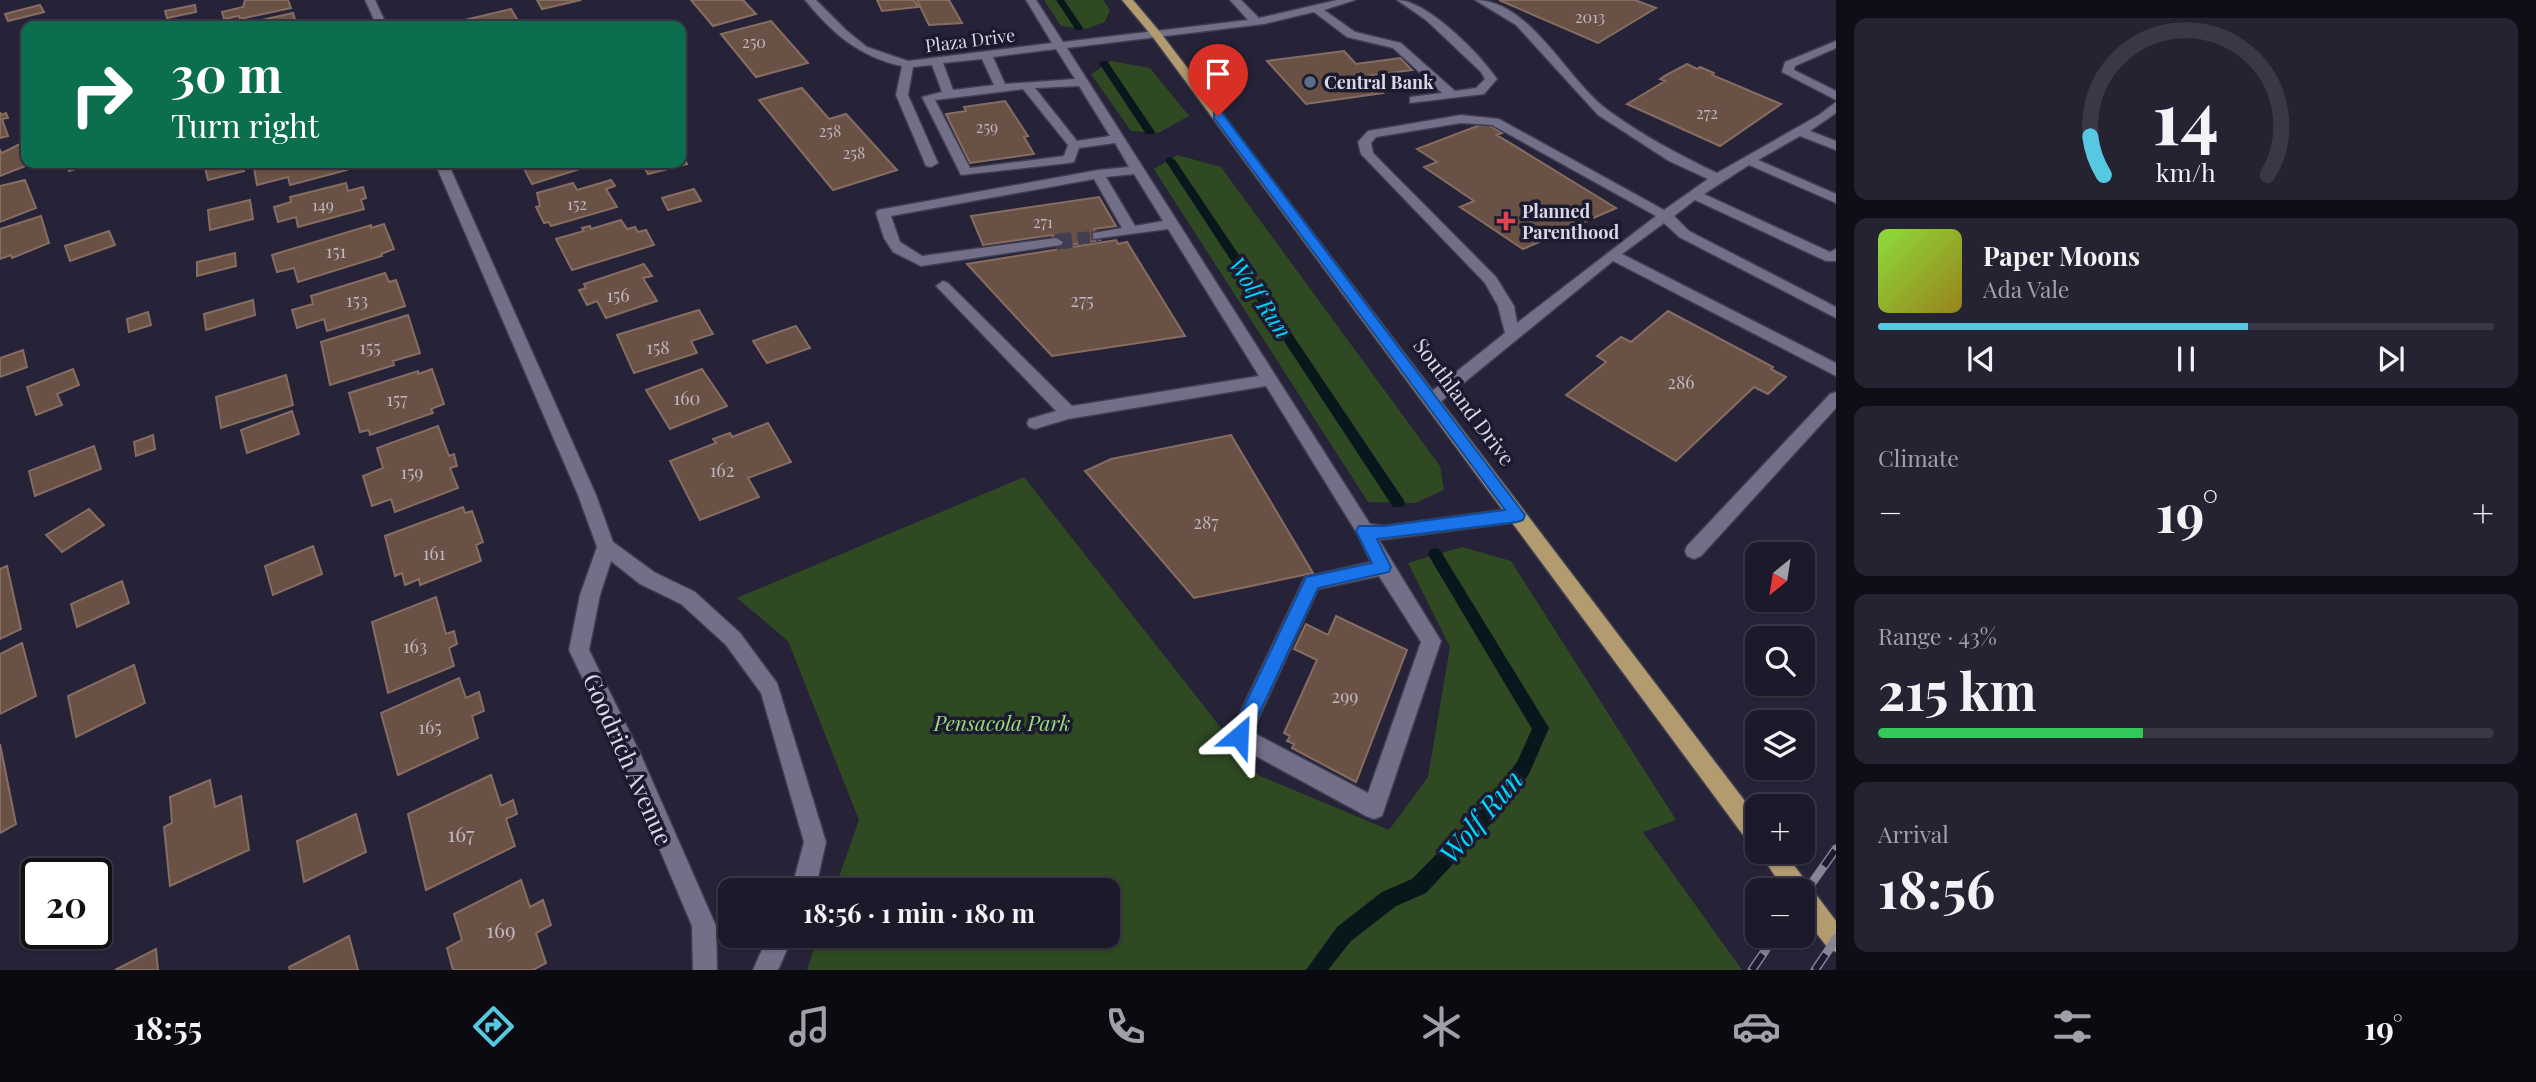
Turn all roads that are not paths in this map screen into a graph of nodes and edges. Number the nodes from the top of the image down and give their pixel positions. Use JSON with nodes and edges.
{"nodes":[{"id":1,"x":370,"y":0,"type":"edge"},
{"id":2,"x":810,"y":0,"type":"edge"},
{"id":3,"x":1031,"y":0,"type":"edge"},
{"id":4,"x":1127,"y":0,"type":"edge"},
{"id":5,"x":1235,"y":0,"type":"edge"},
{"id":6,"x":1402,"y":0,"type":"edge"},
{"id":7,"x":1480,"y":0,"type":"edge"},
{"id":8,"x":1345,"y":1,"type":"edge"},
{"id":9,"x":1318,"y":10,"type":"junction"},
{"id":10,"x":380,"y":21,"type":"edge"},
{"id":11,"x":1257,"y":22,"type":"junction"},
{"id":12,"x":1156,"y":34,"type":"junction"},
{"id":13,"x":1836,"y":44,"type":"edge"},
{"id":14,"x":1061,"y":46,"type":"junction"},
{"id":15,"x":986,"y":55,"type":"junction"},
{"id":16,"x":936,"y":61,"type":"junction"},
{"id":17,"x":908,"y":64,"type":"junction"},
{"id":18,"x":1082,"y":82,"type":"junction"},
{"id":19,"x":1026,"y":85,"type":"junction"},
{"id":20,"x":1001,"y":88,"type":"junction"},
{"id":21,"x":947,"y":93,"type":"junction"},
{"id":22,"x":1452,"y":95,"type":"junction"},
{"id":23,"x":1414,"y":100,"type":"dead end"},
{"id":24,"x":1835,"y":100,"type":"edge"},
{"id":25,"x":1799,"y":131,"type":"junction"},
{"id":26,"x":1119,"y":139,"type":"junction"},
{"id":27,"x":1074,"y":145,"type":"junction"},
{"id":28,"x":1836,"y":146,"type":"edge"},
{"id":29,"x":1748,"y":160,"type":"junction"},
{"id":30,"x":931,"y":163,"type":"dead end"},
{"id":31,"x":443,"y":168,"type":"edge"},
{"id":32,"x":1139,"y":170,"type":"junction"},
{"id":33,"x":1098,"y":174,"type":"junction"},
{"id":34,"x":1717,"y":178,"type":"junction"},
{"id":35,"x":1695,"y":195,"type":"junction"},
{"id":36,"x":1836,"y":200,"type":"edge"},
{"id":37,"x":1665,"y":216,"type":"junction"},
{"id":38,"x":1173,"y":224,"type":"junction"},
{"id":39,"x":1131,"y":231,"type":"junction"},
{"id":40,"x":1098,"y":236,"type":"tunnel mouth"},
{"id":41,"x":1056,"y":242,"type":"tunnel mouth"},
{"id":42,"x":1836,"y":254,"type":"edge"},
{"id":43,"x":1612,"y":255,"type":"junction"},
{"id":44,"x":943,"y":286,"type":"dead end"},
{"id":45,"x":1836,"y":313,"type":"edge"},
{"id":46,"x":1513,"y":337,"type":"junction"},
{"id":47,"x":1836,"y":370,"type":"edge"},
{"id":48,"x":1270,"y":380,"type":"junction"},
{"id":49,"x":1836,"y":398,"type":"edge"},
{"id":50,"x":1432,"y":400,"type":"junction"},
{"id":51,"x":1068,"y":413,"type":"junction"},
{"id":52,"x":1035,"y":424,"type":"dead end"},
{"id":53,"x":1517,"y":515,"type":"junction"},
{"id":54,"x":1364,"y":531,"type":"junction"},
{"id":55,"x":606,"y":547,"type":"junction"},
{"id":56,"x":1694,"y":551,"type":"dead end"},
{"id":57,"x":1383,"y":567,"type":"junction"},
{"id":58,"x":1745,"y":819,"type":"edge"},
{"id":59,"x":806,"y":878,"type":"edge"},
{"id":60,"x":1815,"y":912,"type":"edge"},
{"id":61,"x":1836,"y":940,"type":"edge"},
{"id":62,"x":775,"y":948,"type":"edge"},
{"id":63,"x":705,"y":970,"type":"edge"},
{"id":64,"x":765,"y":970,"type":"edge"}],
"edges":[{"from":1,"to":10,"type":"street"},
{"from":2,"to":17,"type":"street","name":"Plaza Drive"},
{"from":3,"to":14,"type":"street"},
{"from":4,"to":12,"type":"main road","name":"Southland Drive"},
{"from":5,"to":11,"type":"street"},
{"from":6,"to":22,"type":"street"},
{"from":7,"to":34,"type":"street"},
{"from":8,"to":9,"type":"street","name":"Plaza Drive"},
{"from":9,"to":11,"type":"street","name":"Plaza Drive"},
{"from":9,"to":22,"type":"street"},
{"from":11,"to":12,"type":"street","name":"Plaza Drive"},
{"from":12,"to":14,"type":"street","name":"Plaza Drive"},
{"from":12,"to":50,"type":"main road","name":"Southland Drive"},
{"from":13,"to":24,"type":"street"},
{"from":14,"to":15,"type":"street","name":"Plaza Drive"},
{"from":14,"to":18,"type":"street"},
{"from":15,"to":16,"type":"street","name":"Plaza Drive"},
{"from":15,"to":20,"type":"street"},
{"from":16,"to":17,"type":"street","name":"Plaza Drive"},
{"from":16,"to":21,"type":"street"},
{"from":17,"to":30,"type":"street"},
{"from":18,"to":19,"type":"street"},
{"from":18,"to":26,"type":"street"},
{"from":19,"to":20,"type":"street"},
{"from":19,"to":27,"type":"street"},
{"from":20,"to":21,"type":"street"},
{"from":21,"to":27,"type":"street"},
{"from":22,"to":23,"type":"street"},
{"from":24,"to":25,"type":"street"},
{"from":25,"to":28,"type":"street"},
{"from":25,"to":29,"type":"street"},
{"from":26,"to":27,"type":"street"},
{"from":26,"to":32,"type":"street"},
{"from":29,"to":34,"type":"street"},
{"from":29,"to":36,"type":"street"},
{"from":31,"to":55,"type":"street"},
{"from":32,"to":33,"type":"street"},
{"from":32,"to":38,"type":"street"},
{"from":33,"to":39,"type":"street"},
{"from":33,"to":41,"type":"street"},
{"from":34,"to":35,"type":"street"},
{"from":35,"to":37,"type":"street"},
{"from":35,"to":42,"type":"street"},
{"from":37,"to":43,"type":"street"},
{"from":37,"to":45,"type":"street"},
{"from":37,"to":46,"type":"street"},
{"from":38,"to":39,"type":"street"},
{"from":38,"to":48,"type":"street"},
{"from":39,"to":40,"type":"street"},
{"from":43,"to":46,"type":"street"},
{"from":43,"to":47,"type":"street"},
{"from":44,"to":51,"type":"street"},
{"from":46,"to":50,"type":"street"},
{"from":48,"to":51,"type":"street"},
{"from":48,"to":54,"type":"street"},
{"from":49,"to":56,"type":"street"},
{"from":50,"to":53,"type":"main road","name":"Southland Drive"},
{"from":51,"to":52,"type":"street"},
{"from":53,"to":54,"type":"street"},
{"from":53,"to":58,"type":"main road","name":"Southland Drive"},
{"from":54,"to":57,"type":"street"},
{"from":55,"to":59,"type":"street"},
{"from":55,"to":63,"type":"street","name":"Goodrich Avenue"},
{"from":57,"to":57,"type":"street"},
{"from":60,"to":61,"type":"main road"},
{"from":62,"to":64,"type":"street"}]}
